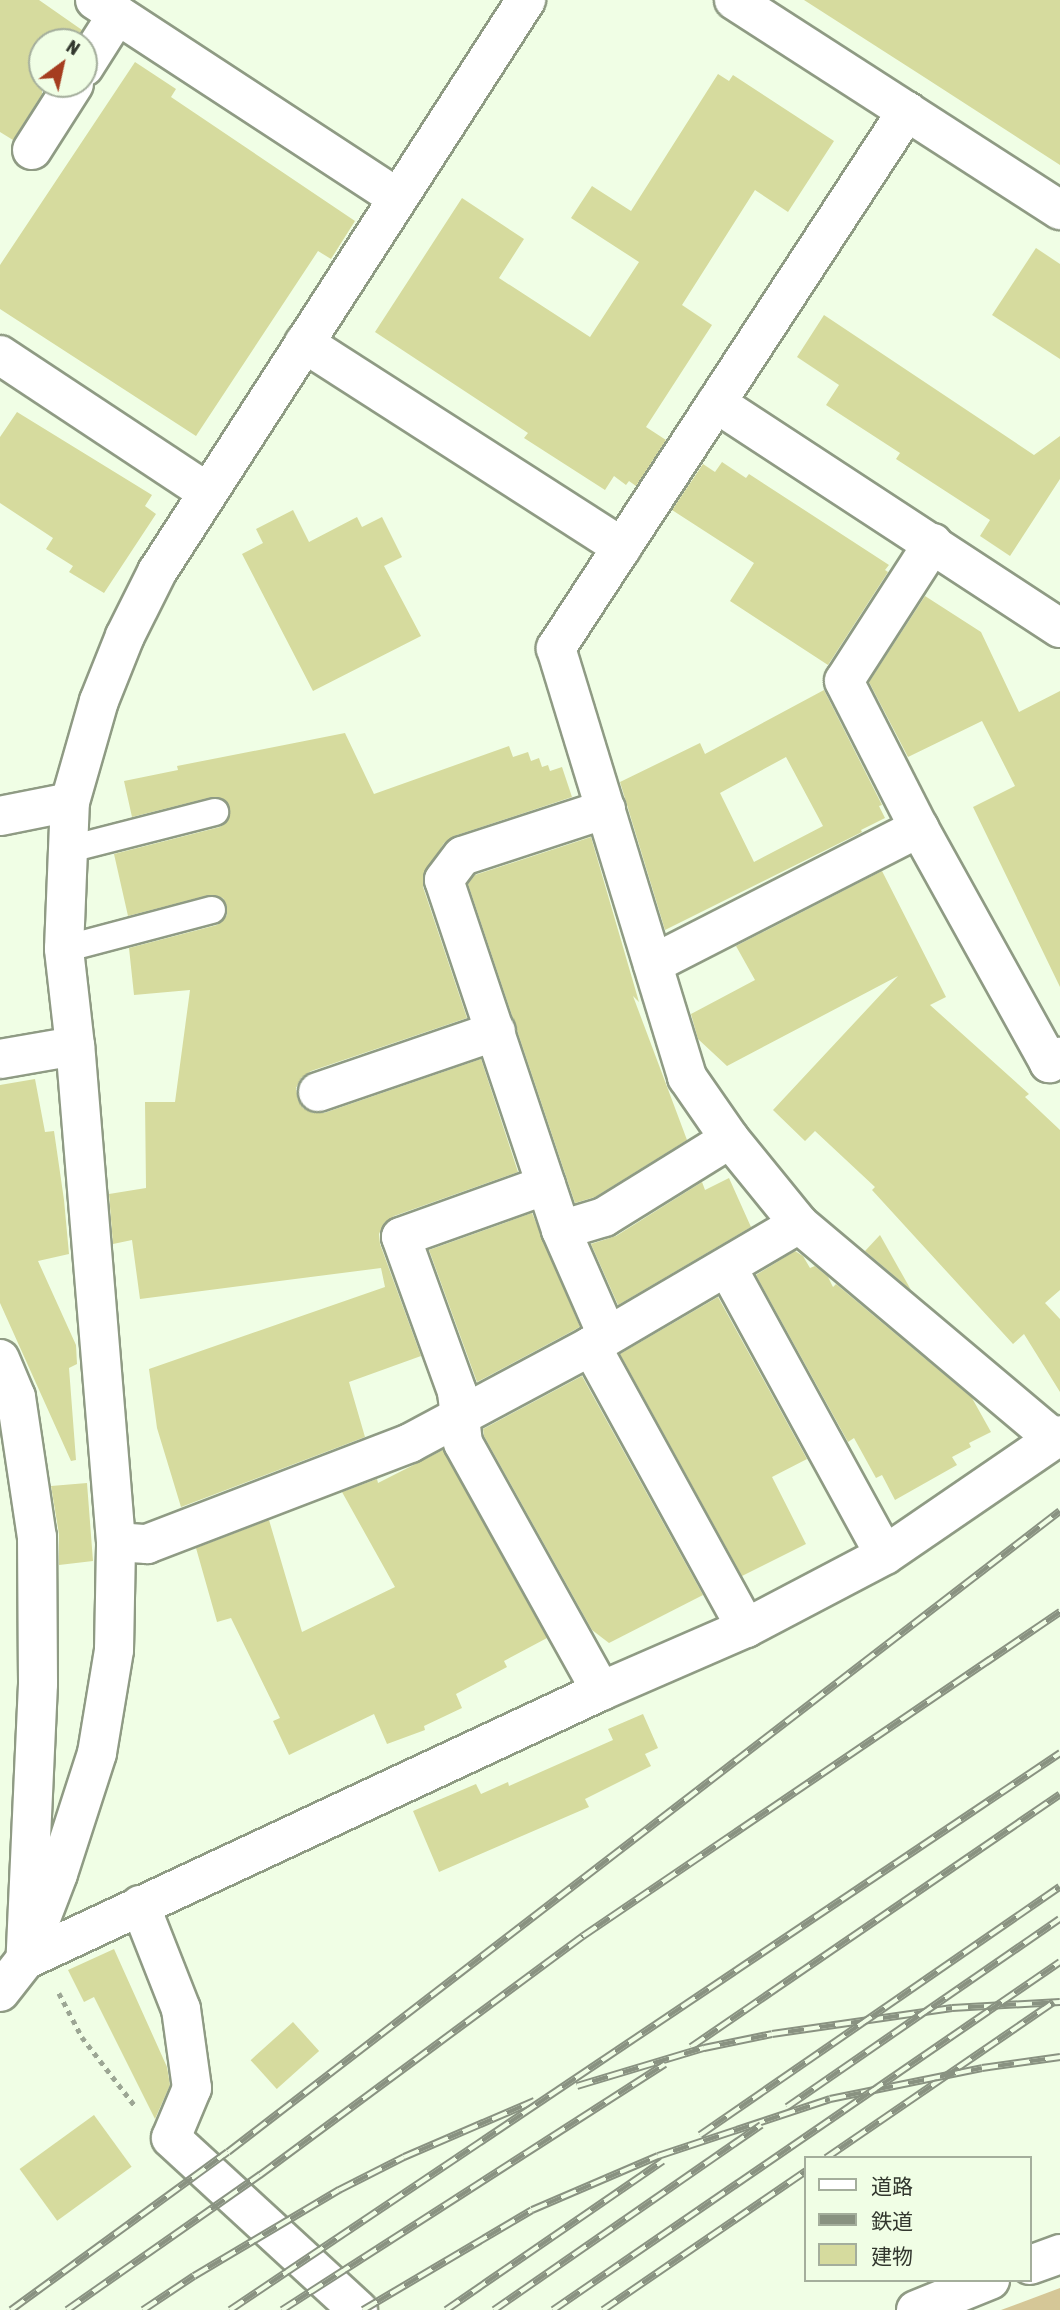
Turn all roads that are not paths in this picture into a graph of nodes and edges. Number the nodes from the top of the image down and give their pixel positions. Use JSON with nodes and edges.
{"nodes":[{"id":1,"x":526,"y":0,"type":"edge"},
{"id":2,"x":734,"y":0,"type":"edge"},
{"id":3,"x":106,"y":7,"type":"edge"},
{"id":4,"x":98,"y":29,"type":"edge"},
{"id":5,"x":65,"y":98,"type":"edge"},
{"id":6,"x":907,"y":111,"type":"junction"},
{"id":7,"x":32,"y":150,"type":"dead end"},
{"id":8,"x":397,"y":198,"type":"junction"},
{"id":9,"x":1060,"y":210,"type":"edge"},
{"id":10,"x":304,"y":343,"type":"junction"},
{"id":11,"x":0,"y":355,"type":"edge"},
{"id":12,"x":716,"y":403,"type":"junction"},
{"id":13,"x":207,"y":492,"type":"junction"},
{"id":14,"x":933,"y":544,"type":"junction"},
{"id":15,"x":622,"y":547,"type":"junction"},
{"id":16,"x":1060,"y":628,"type":"edge"},
{"id":17,"x":70,"y":802,"type":"junction"},
{"id":18,"x":606,"y":809,"type":"junction"},
{"id":19,"x":215,"y":812,"type":"dead end"},
{"id":20,"x":0,"y":816,"type":"edge"},
{"id":21,"x":919,"y":828,"type":"junction"},
{"id":22,"x":66,"y":850,"type":"junction"},
{"id":23,"x":212,"y":910,"type":"dead end"},
{"id":24,"x":64,"y":949,"type":"junction"},
{"id":25,"x":653,"y":964,"type":"junction"},
{"id":26,"x":496,"y":1031,"type":"junction"},
{"id":27,"x":75,"y":1046,"type":"junction"},
{"id":28,"x":1060,"y":1057,"type":"edge"},
{"id":29,"x":0,"y":1059,"type":"edge"},
{"id":30,"x":318,"y":1091,"type":"dead end"},
{"id":31,"x":730,"y":1139,"type":"junction"},
{"id":32,"x":547,"y":1185,"type":"junction"},
{"id":33,"x":799,"y":1224,"type":"junction"},
{"id":34,"x":561,"y":1230,"type":"junction"},
{"id":35,"x":727,"y":1267,"type":"junction"},
{"id":36,"x":599,"y":1340,"type":"junction"},
{"id":37,"x":0,"y":1359,"type":"edge"},
{"id":38,"x":460,"y":1418,"type":"junction"},
{"id":39,"x":1057,"y":1437,"type":"edge"},
{"id":40,"x":116,"y":1542,"type":"junction"},
{"id":41,"x":885,"y":1555,"type":"junction"},
{"id":42,"x":747,"y":1628,"type":"junction"},
{"id":43,"x":601,"y":1691,"type":"junction"},
{"id":44,"x":140,"y":1905,"type":"junction"},
{"id":45,"x":13,"y":1966,"type":"edge"},
{"id":46,"x":0,"y":1992,"type":"edge"},
{"id":47,"x":1060,"y":2254,"type":"edge"},
{"id":48,"x":1032,"y":2264,"type":"edge"},
{"id":49,"x":985,"y":2282,"type":"edge"},
{"id":50,"x":358,"y":2310,"type":"edge"},
{"id":51,"x":916,"y":2310,"type":"edge"}],
"edges":[{"from":1,"to":8,"type":"street"},
{"from":2,"to":6,"type":"street"},
{"from":3,"to":4,"type":"street"},
{"from":3,"to":8,"type":"street"},
{"from":5,"to":7,"type":"street"},
{"from":6,"to":9,"type":"street"},
{"from":6,"to":12,"type":"street"},
{"from":8,"to":10,"type":"street"},
{"from":10,"to":13,"type":"street"},
{"from":10,"to":15,"type":"street"},
{"from":11,"to":13,"type":"street"},
{"from":12,"to":14,"type":"street"},
{"from":12,"to":15,"type":"street"},
{"from":13,"to":17,"type":"street"},
{"from":14,"to":16,"type":"street"},
{"from":14,"to":21,"type":"street"},
{"from":15,"to":18,"type":"street"},
{"from":17,"to":20,"type":"street"},
{"from":17,"to":22,"type":"street"},
{"from":18,"to":25,"type":"street"},
{"from":18,"to":26,"type":"street"},
{"from":19,"to":22,"type":"lane"},
{"from":21,"to":25,"type":"street"},
{"from":21,"to":28,"type":"street"},
{"from":22,"to":24,"type":"street"},
{"from":23,"to":24,"type":"lane"},
{"from":24,"to":27,"type":"street"},
{"from":25,"to":31,"type":"street"},
{"from":26,"to":30,"type":"street"},
{"from":26,"to":32,"type":"street"},
{"from":27,"to":29,"type":"street"},
{"from":27,"to":40,"type":"street"},
{"from":31,"to":33,"type":"street"},
{"from":31,"to":34,"type":"street"},
{"from":32,"to":34,"type":"street"},
{"from":32,"to":38,"type":"street"},
{"from":33,"to":35,"type":"street"},
{"from":33,"to":39,"type":"street"},
{"from":34,"to":36,"type":"street"},
{"from":35,"to":36,"type":"street"},
{"from":35,"to":41,"type":"street"},
{"from":36,"to":38,"type":"street"},
{"from":36,"to":42,"type":"street"},
{"from":37,"to":45,"type":"street"},
{"from":38,"to":40,"type":"street"},
{"from":38,"to":43,"type":"street"},
{"from":39,"to":41,"type":"street"},
{"from":40,"to":45,"type":"street"},
{"from":41,"to":42,"type":"street"},
{"from":42,"to":43,"type":"street"},
{"from":43,"to":44,"type":"street"},
{"from":44,"to":45,"type":"street"},
{"from":44,"to":50,"type":"street"},
{"from":45,"to":46,"type":"street"},
{"from":47,"to":48,"type":"street"},
{"from":49,"to":51,"type":"street"}]}
